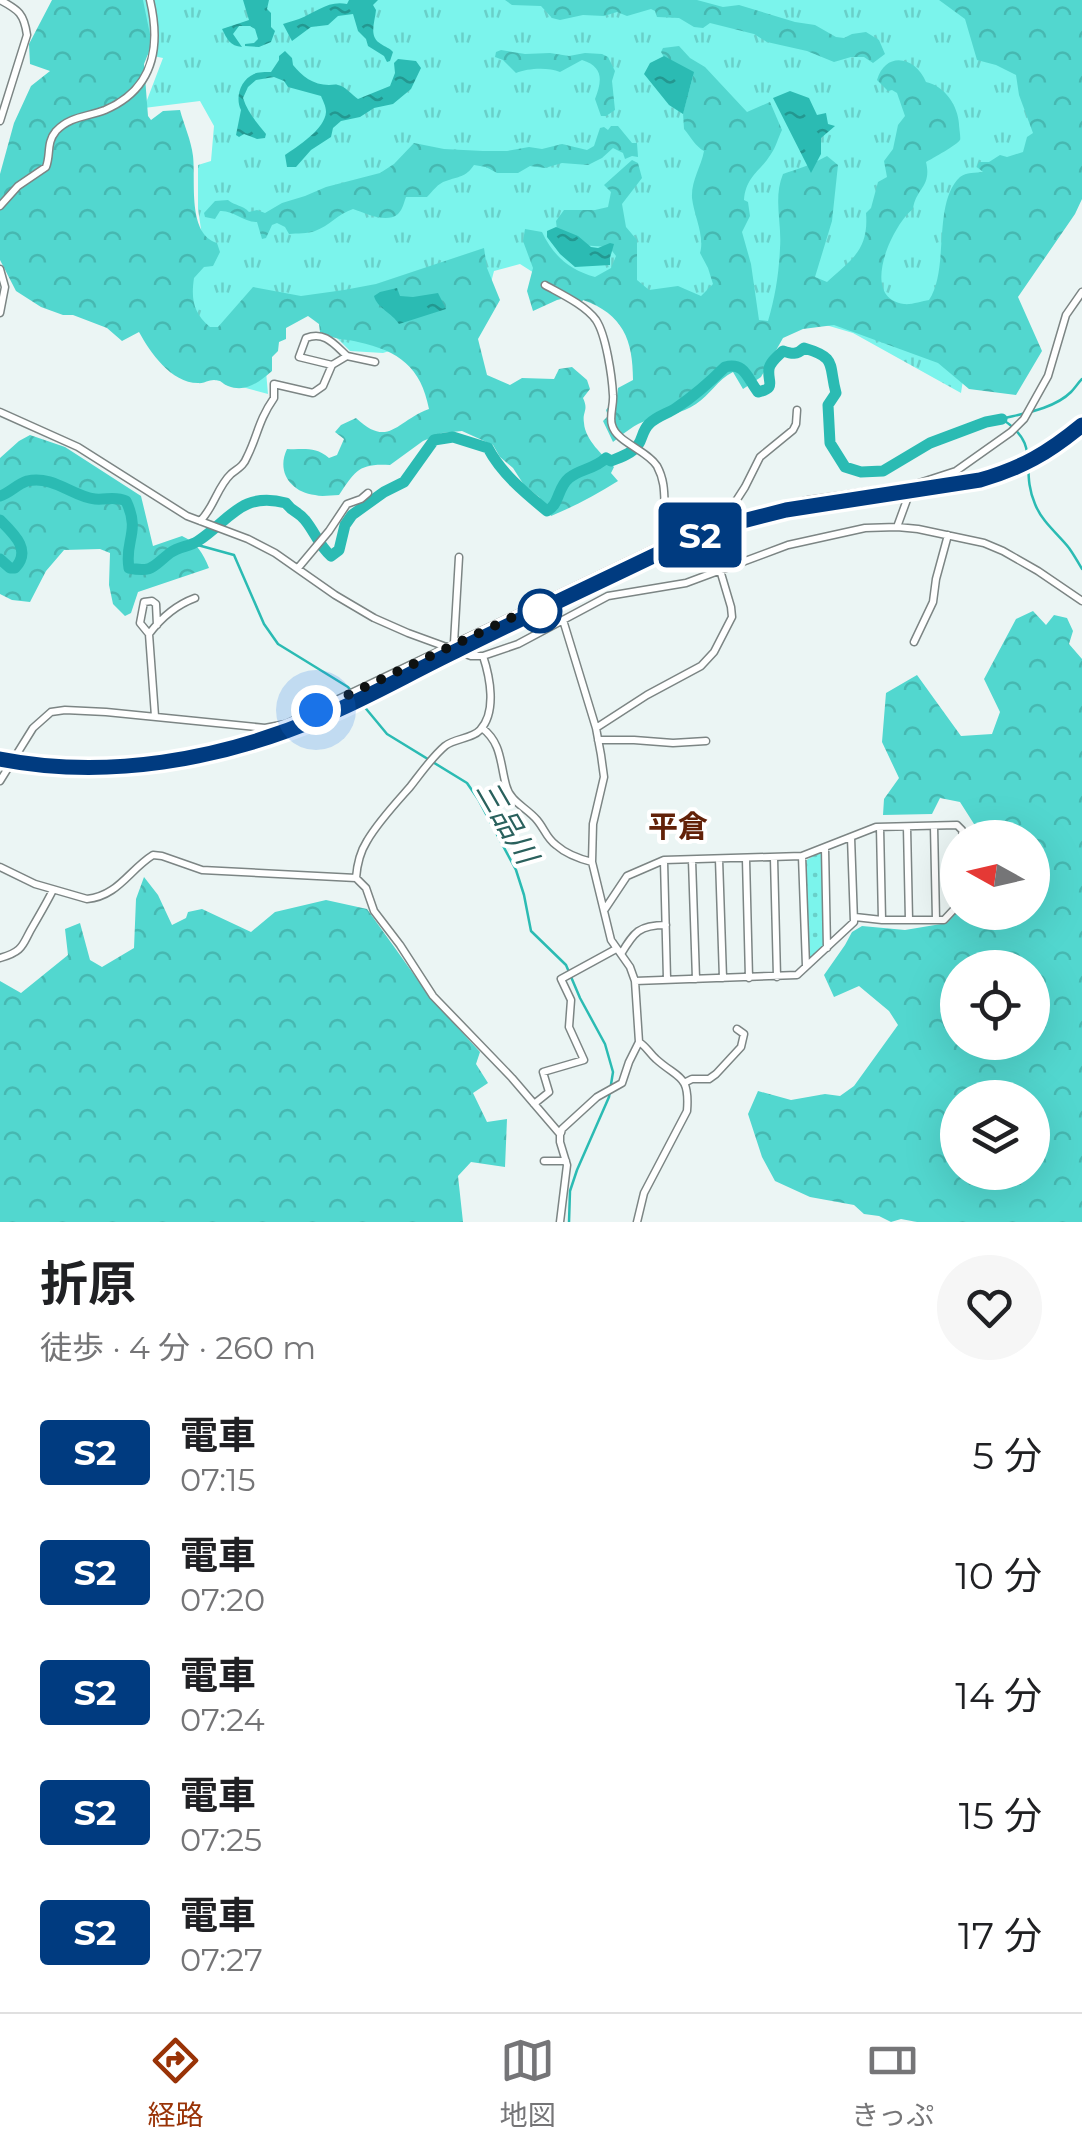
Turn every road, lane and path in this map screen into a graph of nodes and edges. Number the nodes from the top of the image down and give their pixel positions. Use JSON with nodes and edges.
{"nodes":[{"id":1,"x":0,"y":0,"type":"edge"},
{"id":2,"x":150,"y":0,"type":"edge"},
{"id":3,"x":0,"y":121,"type":"edge"},
{"id":4,"x":0,"y":206,"type":"edge"},
{"id":5,"x":0,"y":270,"type":"edge"},
{"id":6,"x":2,"y":278,"type":"edge"},
{"id":7,"x":545,"y":285,"type":"dead end"},
{"id":8,"x":1082,"y":292,"type":"edge"},
{"id":9,"x":0,"y":313,"type":"edge"},
{"id":10,"x":347,"y":356,"type":"junction"},
{"id":11,"x":375,"y":362,"type":"dead end"},
{"id":12,"x":332,"y":364,"type":"junction"},
{"id":13,"x":797,"y":410,"type":"dead end"},
{"id":14,"x":0,"y":412,"type":"edge"},
{"id":15,"x":913,"y":485,"type":"junction"},
{"id":16,"x":368,"y":493,"type":"dead end"},
{"id":17,"x":724,"y":519,"type":"junction"},
{"id":18,"x":200,"y":521,"type":"junction"},
{"id":19,"x":897,"y":527,"type":"junction"},
{"id":20,"x":948,"y":535,"type":"junction"},
{"id":21,"x":672,"y":540,"type":"junction"},
{"id":22,"x":459,"y":557,"type":"dead end"},
{"id":23,"x":298,"y":568,"type":"junction"},
{"id":24,"x":720,"y":570,"type":"junction"},
{"id":25,"x":195,"y":598,"type":"dead end"},
{"id":26,"x":1082,"y":601,"type":"edge"},
{"id":27,"x":564,"y":620,"type":"junction"},
{"id":28,"x":157,"y":625,"type":"junction"},
{"id":29,"x":149,"y":634,"type":"junction"},
{"id":30,"x":914,"y":642,"type":"dead end"},
{"id":31,"x":451,"y":645,"type":"junction"},
{"id":32,"x":484,"y":656,"type":"junction"},
{"id":33,"x":154,"y":716,"type":"junction"},
{"id":34,"x":482,"y":728,"type":"junction"},
{"id":35,"x":596,"y":728,"type":"junction"},
{"id":36,"x":598,"y":740,"type":"junction"},
{"id":37,"x":706,"y":741,"type":"dead end"},
{"id":38,"x":0,"y":780,"type":"edge"},
{"id":39,"x":934,"y":826,"type":"junction"},
{"id":40,"x":940,"y":826,"type":"edge"},
{"id":41,"x":880,"y":827,"type":"junction"},
{"id":42,"x":907,"y":827,"type":"junction"},
{"id":43,"x":852,"y":837,"type":"junction"},
{"id":44,"x":824,"y":848,"type":"junction"},
{"id":45,"x":802,"y":856,"type":"junction"},
{"id":46,"x":746,"y":858,"type":"junction"},
{"id":47,"x":774,"y":858,"type":"junction"},
{"id":48,"x":719,"y":859,"type":"junction"},
{"id":49,"x":664,"y":860,"type":"junction"},
{"id":50,"x":692,"y":860,"type":"junction"},
{"id":51,"x":592,"y":862,"type":"junction"},
{"id":52,"x":0,"y":867,"type":"edge"},
{"id":53,"x":356,"y":878,"type":"junction"},
{"id":54,"x":53,"y":890,"type":"junction"},
{"id":55,"x":604,"y":910,"type":"junction"},
{"id":56,"x":854,"y":918,"type":"junction"},
{"id":57,"x":882,"y":920,"type":"junction"},
{"id":58,"x":909,"y":920,"type":"junction"},
{"id":59,"x":936,"y":920,"type":"junction"},
{"id":60,"x":940,"y":920,"type":"edge"},
{"id":61,"x":666,"y":925,"type":"junction"},
{"id":62,"x":827,"y":949,"type":"junction"},
{"id":63,"x":619,"y":951,"type":"junction"},
{"id":64,"x":0,"y":958,"type":"edge"},
{"id":65,"x":806,"y":968,"type":"junction"},
{"id":66,"x":778,"y":977,"type":"junction"},
{"id":67,"x":723,"y":978,"type":"junction"},
{"id":68,"x":749,"y":978,"type":"junction"},
{"id":69,"x":696,"y":979,"type":"junction"},
{"id":70,"x":667,"y":980,"type":"junction"},
{"id":71,"x":635,"y":981,"type":"junction"},
{"id":72,"x":737,"y":1029,"type":"dead end"},
{"id":73,"x":639,"y":1042,"type":"junction"},
{"id":74,"x":684,"y":1083,"type":"junction"},
{"id":75,"x":534,"y":1104,"type":"junction"},
{"id":76,"x":560,"y":1134,"type":"junction"},
{"id":77,"x":544,"y":1161,"type":"dead end"},
{"id":78,"x":566,"y":1161,"type":"junction"},
{"id":79,"x":560,"y":1222,"type":"edge"},
{"id":80,"x":637,"y":1222,"type":"edge"}],
"edges":[{"from":1,"to":3,"type":"street"},
{"from":2,"to":4,"type":"street"},
{"from":5,"to":6,"type":"street"},
{"from":6,"to":9,"type":"street"},
{"from":7,"to":21,"type":"street"},
{"from":8,"to":15,"type":"street"},
{"from":10,"to":11,"type":"street"},
{"from":10,"to":12,"type":"street"},
{"from":10,"to":12,"type":"street"},
{"from":12,"to":18,"type":"street"},
{"from":13,"to":17,"type":"street"},
{"from":14,"to":18,"type":"street"},
{"from":15,"to":17,"type":"street"},
{"from":15,"to":19,"type":"street"},
{"from":16,"to":23,"type":"street"},
{"from":17,"to":21,"type":"street"},
{"from":18,"to":23,"type":"street"},
{"from":19,"to":20,"type":"street"},
{"from":19,"to":24,"type":"street"},
{"from":20,"to":26,"type":"street"},
{"from":20,"to":30,"type":"street"},
{"from":21,"to":31,"type":"street"},
{"from":22,"to":31,"type":"street"},
{"from":23,"to":31,"type":"street"},
{"from":24,"to":27,"type":"street"},
{"from":24,"to":35,"type":"street"},
{"from":25,"to":28,"type":"street"},
{"from":27,"to":32,"type":"street"},
{"from":27,"to":35,"type":"street"},
{"from":28,"to":29,"type":"street"},
{"from":28,"to":29,"type":"street"},
{"from":29,"to":33,"type":"street"},
{"from":31,"to":32,"type":"street"},
{"from":31,"to":33,"type":"street"},
{"from":32,"to":34,"type":"street"},
{"from":33,"to":38,"type":"street"},
{"from":34,"to":51,"type":"street"},
{"from":34,"to":53,"type":"street"},
{"from":35,"to":36,"type":"street"},
{"from":36,"to":37,"type":"street"},
{"from":36,"to":51,"type":"street"},
{"from":39,"to":40,"type":"street"},
{"from":39,"to":42,"type":"street"},
{"from":39,"to":59,"type":"street"},
{"from":41,"to":42,"type":"street"},
{"from":41,"to":43,"type":"street"},
{"from":41,"to":57,"type":"street"},
{"from":42,"to":58,"type":"street"},
{"from":43,"to":44,"type":"street"},
{"from":43,"to":56,"type":"street"},
{"from":44,"to":45,"type":"street"},
{"from":44,"to":62,"type":"street"},
{"from":45,"to":47,"type":"street"},
{"from":45,"to":65,"type":"street"},
{"from":46,"to":47,"type":"street"},
{"from":46,"to":48,"type":"street"},
{"from":46,"to":68,"type":"street"},
{"from":47,"to":66,"type":"street"},
{"from":48,"to":50,"type":"street"},
{"from":48,"to":67,"type":"street"},
{"from":49,"to":50,"type":"street"},
{"from":49,"to":55,"type":"street"},
{"from":49,"to":61,"type":"street"},
{"from":50,"to":69,"type":"street"},
{"from":51,"to":55,"type":"street"},
{"from":52,"to":54,"type":"street"},
{"from":53,"to":54,"type":"street"},
{"from":53,"to":75,"type":"street"},
{"from":54,"to":64,"type":"street"},
{"from":55,"to":63,"type":"street"},
{"from":56,"to":57,"type":"street"},
{"from":56,"to":62,"type":"street"},
{"from":57,"to":58,"type":"street"},
{"from":58,"to":59,"type":"street"},
{"from":59,"to":60,"type":"street"},
{"from":61,"to":63,"type":"street"},
{"from":61,"to":70,"type":"street"},
{"from":62,"to":65,"type":"street"},
{"from":63,"to":71,"type":"street"},
{"from":63,"to":75,"type":"street"},
{"from":65,"to":66,"type":"street"},
{"from":66,"to":68,"type":"street"},
{"from":67,"to":68,"type":"street"},
{"from":67,"to":69,"type":"street"},
{"from":69,"to":70,"type":"street"},
{"from":70,"to":71,"type":"street"},
{"from":71,"to":73,"type":"street"},
{"from":72,"to":74,"type":"street"},
{"from":73,"to":74,"type":"street"},
{"from":73,"to":76,"type":"street"},
{"from":74,"to":80,"type":"street"},
{"from":75,"to":76,"type":"street"},
{"from":76,"to":78,"type":"street"},
{"from":77,"to":78,"type":"street"},
{"from":78,"to":79,"type":"street"}]}
